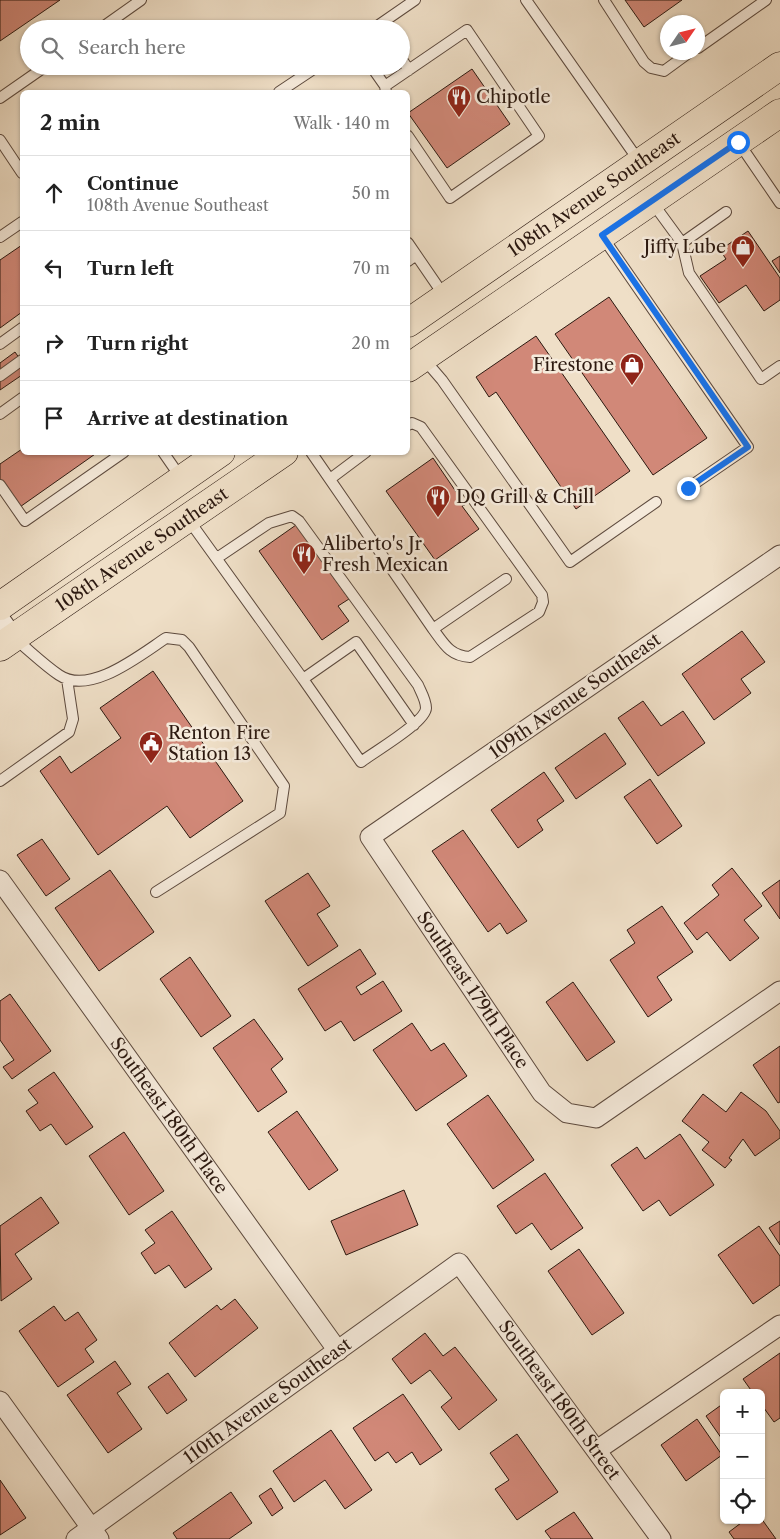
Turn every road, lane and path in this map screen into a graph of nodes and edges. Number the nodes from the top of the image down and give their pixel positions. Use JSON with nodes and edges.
{"nodes":[{"id":1,"x":141,"y":0,"type":"edge"},
{"id":2,"x":415,"y":0,"type":"edge"},
{"id":3,"x":526,"y":0,"type":"edge"},
{"id":4,"x":604,"y":0,"type":"edge"},
{"id":5,"x":766,"y":0,"type":"edge"},
{"id":6,"x":113,"y":20,"type":"edge"},
{"id":7,"x":388,"y":20,"type":"edge"},
{"id":8,"x":705,"y":43,"type":"edge"},
{"id":9,"x":678,"y":60,"type":"edge"},
{"id":10,"x":780,"y":66,"type":"edge"},
{"id":11,"x":410,"y":69,"type":"edge"},
{"id":12,"x":33,"y":75,"type":"edge"},
{"id":13,"x":304,"y":75,"type":"edge"},
{"id":14,"x":377,"y":75,"type":"edge"},
{"id":15,"x":403,"y":75,"type":"edge"},
{"id":16,"x":282,"y":90,"type":"edge"},
{"id":17,"x":386,"y":90,"type":"edge"},
{"id":18,"x":0,"y":98,"type":"edge"},
{"id":19,"x":780,"y":113,"type":"edge"},
{"id":20,"x":410,"y":139,"type":"edge"},
{"id":21,"x":0,"y":140,"type":"edge"},
{"id":22,"x":738,"y":142,"type":"junction"},
{"id":23,"x":640,"y":162,"type":"junction"},
{"id":24,"x":20,"y":170,"type":"edge"},
{"id":25,"x":651,"y":201,"type":"junction"},
{"id":26,"x":780,"y":203,"type":"edge"},
{"id":27,"x":726,"y":212,"type":"dead end"},
{"id":28,"x":20,"y":223,"type":"edge"},
{"id":29,"x":602,"y":235,"type":"junction"},
{"id":30,"x":0,"y":237,"type":"edge"},
{"id":31,"x":682,"y":242,"type":"junction"},
{"id":32,"x":412,"y":258,"type":"edge"},
{"id":33,"x":445,"y":297,"type":"junction"},
{"id":34,"x":510,"y":298,"type":"junction"},
{"id":35,"x":410,"y":323,"type":"edge"},
{"id":36,"x":20,"y":329,"type":"edge"},
{"id":37,"x":0,"y":344,"type":"edge"},
{"id":38,"x":20,"y":361,"type":"edge"},
{"id":39,"x":415,"y":363,"type":"edge"},
{"id":40,"x":780,"y":366,"type":"edge"},
{"id":41,"x":0,"y":376,"type":"edge"},
{"id":42,"x":20,"y":399,"type":"edge"},
{"id":43,"x":0,"y":414,"type":"edge"},
{"id":44,"x":410,"y":424,"type":"edge"},
{"id":45,"x":120,"y":455,"type":"edge"},
{"id":46,"x":165,"y":455,"type":"edge"},
{"id":47,"x":217,"y":455,"type":"edge"},
{"id":48,"x":280,"y":455,"type":"edge"},
{"id":49,"x":314,"y":455,"type":"edge"},
{"id":50,"x":362,"y":455,"type":"edge"},
{"id":51,"x":330,"y":479,"type":"junction"},
{"id":52,"x":182,"y":480,"type":"junction"},
{"id":53,"x":0,"y":485,"type":"edge"},
{"id":54,"x":688,"y":488,"type":"dead end"},
{"id":55,"x":656,"y":502,"type":"dead end"},
{"id":56,"x":188,"y":518,"type":"junction"},
{"id":57,"x":780,"y":555,"type":"edge"},
{"id":58,"x":217,"y":558,"type":"junction"},
{"id":59,"x":506,"y":579,"type":"dead end"},
{"id":60,"x":0,"y":606,"type":"edge"},
{"id":61,"x":433,"y":629,"type":"junction"},
{"id":62,"x":4,"y":634,"type":"edge"},
{"id":63,"x":303,"y":678,"type":"junction"},
{"id":64,"x":67,"y":679,"type":"junction"},
{"id":65,"x":414,"y":725,"type":"junction"},
{"id":66,"x":0,"y":781,"type":"edge"},
{"id":67,"x":370,"y":837,"type":"joint"},
{"id":68,"x":0,"y":880,"type":"edge"},
{"id":69,"x":156,"y":892,"type":"dead end"},
{"id":70,"x":780,"y":991,"type":"edge"},
{"id":71,"x":459,"y":1263,"type":"joint"},
{"id":72,"x":780,"y":1324,"type":"edge"},
{"id":73,"x":338,"y":1351,"type":"junction"},
{"id":74,"x":0,"y":1401,"type":"edge"},
{"id":75,"x":597,"y":1450,"type":"junction"},
{"id":76,"x":88,"y":1535,"type":"edge"},
{"id":77,"x":661,"y":1539,"type":"edge"}],
"edges":[{"from":1,"to":6,"type":"lane"},
{"from":2,"to":7,"type":"lane"},
{"from":3,"to":23,"type":"lane"},
{"from":4,"to":9,"type":"lane"},
{"from":5,"to":8,"type":"lane"},
{"from":10,"to":23,"type":"main road","name":"108th Avenue Southeast"},
{"from":11,"to":20,"type":"lane"},
{"from":12,"to":18,"type":"lane"},
{"from":13,"to":16,"type":"lane"},
{"from":14,"to":17,"type":"lane"},
{"from":15,"to":17,"type":"lane"},
{"from":19,"to":22,"type":"main road","name":"108th Avenue Southeast"},
{"from":21,"to":24,"type":"lane"},
{"from":22,"to":25,"type":"main road","name":"108th Avenue Southeast"},
{"from":22,"to":26,"type":"lane"},
{"from":23,"to":33,"type":"main road","name":"108th Avenue Southeast"},
{"from":23,"to":34,"type":"main road"},
{"from":25,"to":29,"type":"main road","name":"108th Avenue Southeast"},
{"from":25,"to":31,"type":"lane"},
{"from":27,"to":31,"type":"lane"},
{"from":28,"to":30,"type":"lane"},
{"from":29,"to":34,"type":"main road","name":"108th Avenue Southeast"},
{"from":29,"to":54,"type":"lane"},
{"from":31,"to":40,"type":"lane"},
{"from":32,"to":33,"type":"lane"},
{"from":33,"to":35,"type":"main road","name":"108th Avenue Southeast"},
{"from":34,"to":39,"type":"main road","name":"108th Avenue Southeast"},
{"from":36,"to":37,"type":"lane"},
{"from":38,"to":41,"type":"lane"},
{"from":39,"to":55,"type":"lane"},
{"from":42,"to":43,"type":"lane"},
{"from":44,"to":61,"type":"lane"},
{"from":45,"to":53,"type":"lane"},
{"from":46,"to":52,"type":"lane"},
{"from":47,"to":52,"type":"main road","name":"108th Avenue Southeast"},
{"from":48,"to":56,"type":"main road","name":"108th Avenue Southeast"},
{"from":49,"to":51,"type":"lane"},
{"from":50,"to":51,"type":"lane"},
{"from":51,"to":61,"type":"lane"},
{"from":52,"to":60,"type":"main road","name":"108th Avenue Southeast"},
{"from":56,"to":58,"type":"lane"},
{"from":56,"to":62,"type":"main road","name":"108th Avenue Southeast"},
{"from":57,"to":67,"type":"street","name":"109th Avenue Southeast"},
{"from":58,"to":63,"type":"lane"},
{"from":58,"to":65,"type":"lane"},
{"from":59,"to":61,"type":"lane"},
{"from":62,"to":64,"type":"lane"},
{"from":63,"to":65,"type":"lane"},
{"from":63,"to":65,"type":"lane"},
{"from":64,"to":66,"type":"lane"},
{"from":64,"to":69,"type":"lane"},
{"from":67,"to":70,"type":"street","name":"Southeast 179th Place"},
{"from":68,"to":73,"type":"street","name":"Southeast 180th Place"},
{"from":71,"to":73,"type":"street","name":"110th Avenue Southeast"},
{"from":71,"to":75,"type":"street","name":"Southeast 180th Street"},
{"from":72,"to":75,"type":"street"},
{"from":73,"to":76,"type":"street","name":"110th Avenue Southeast"},
{"from":74,"to":76,"type":"street"},
{"from":75,"to":77,"type":"street","name":"Southeast 180th Street"}]}
